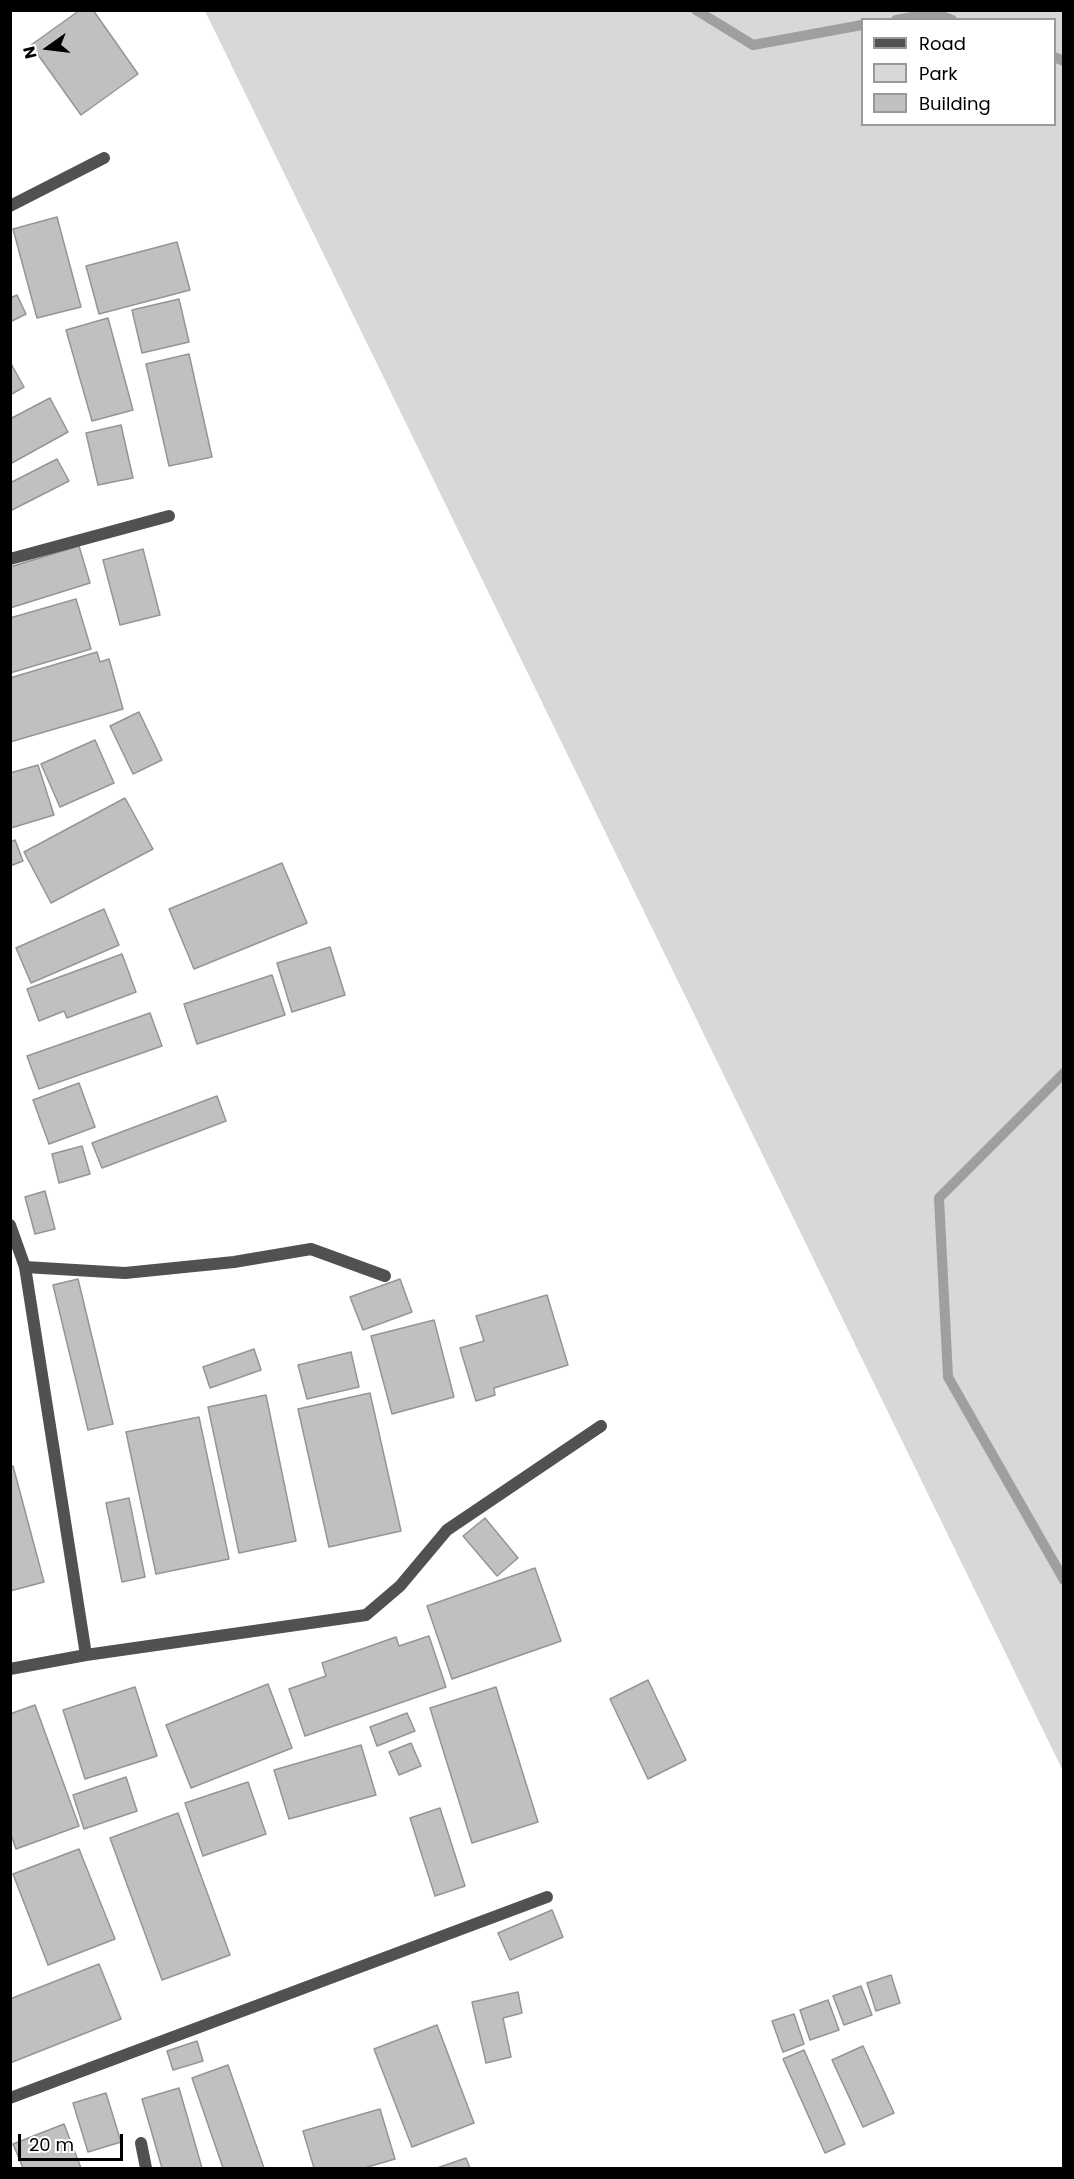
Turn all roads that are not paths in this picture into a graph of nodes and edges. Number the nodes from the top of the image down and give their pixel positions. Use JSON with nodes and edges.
{"nodes":[{"id":1,"x":104,"y":158,"type":"dead end"},
{"id":2,"x":10,"y":206,"type":"edge"},
{"id":3,"x":169,"y":516,"type":"dead end"},
{"id":4,"x":10,"y":559,"type":"edge"},
{"id":5,"x":10,"y":1225,"type":"edge"},
{"id":6,"x":25,"y":1267,"type":"junction"},
{"id":7,"x":385,"y":1276,"type":"dead end"},
{"id":8,"x":601,"y":1426,"type":"dead end"},
{"id":9,"x":86,"y":1655,"type":"junction"},
{"id":10,"x":10,"y":1669,"type":"edge"},
{"id":11,"x":547,"y":1897,"type":"dead end"},
{"id":12,"x":10,"y":2098,"type":"edge"},
{"id":13,"x":141,"y":2143,"type":"dead end"},
{"id":14,"x":146,"y":2169,"type":"edge"}],
"edges":[{"from":1,"to":2,"type":"street"},
{"from":3,"to":4,"type":"street"},
{"from":5,"to":6,"type":"street"},
{"from":6,"to":7,"type":"street"},
{"from":6,"to":9,"type":"street"},
{"from":8,"to":9,"type":"street"},
{"from":9,"to":10,"type":"street"},
{"from":11,"to":12,"type":"street"},
{"from":13,"to":14,"type":"street"}]}
